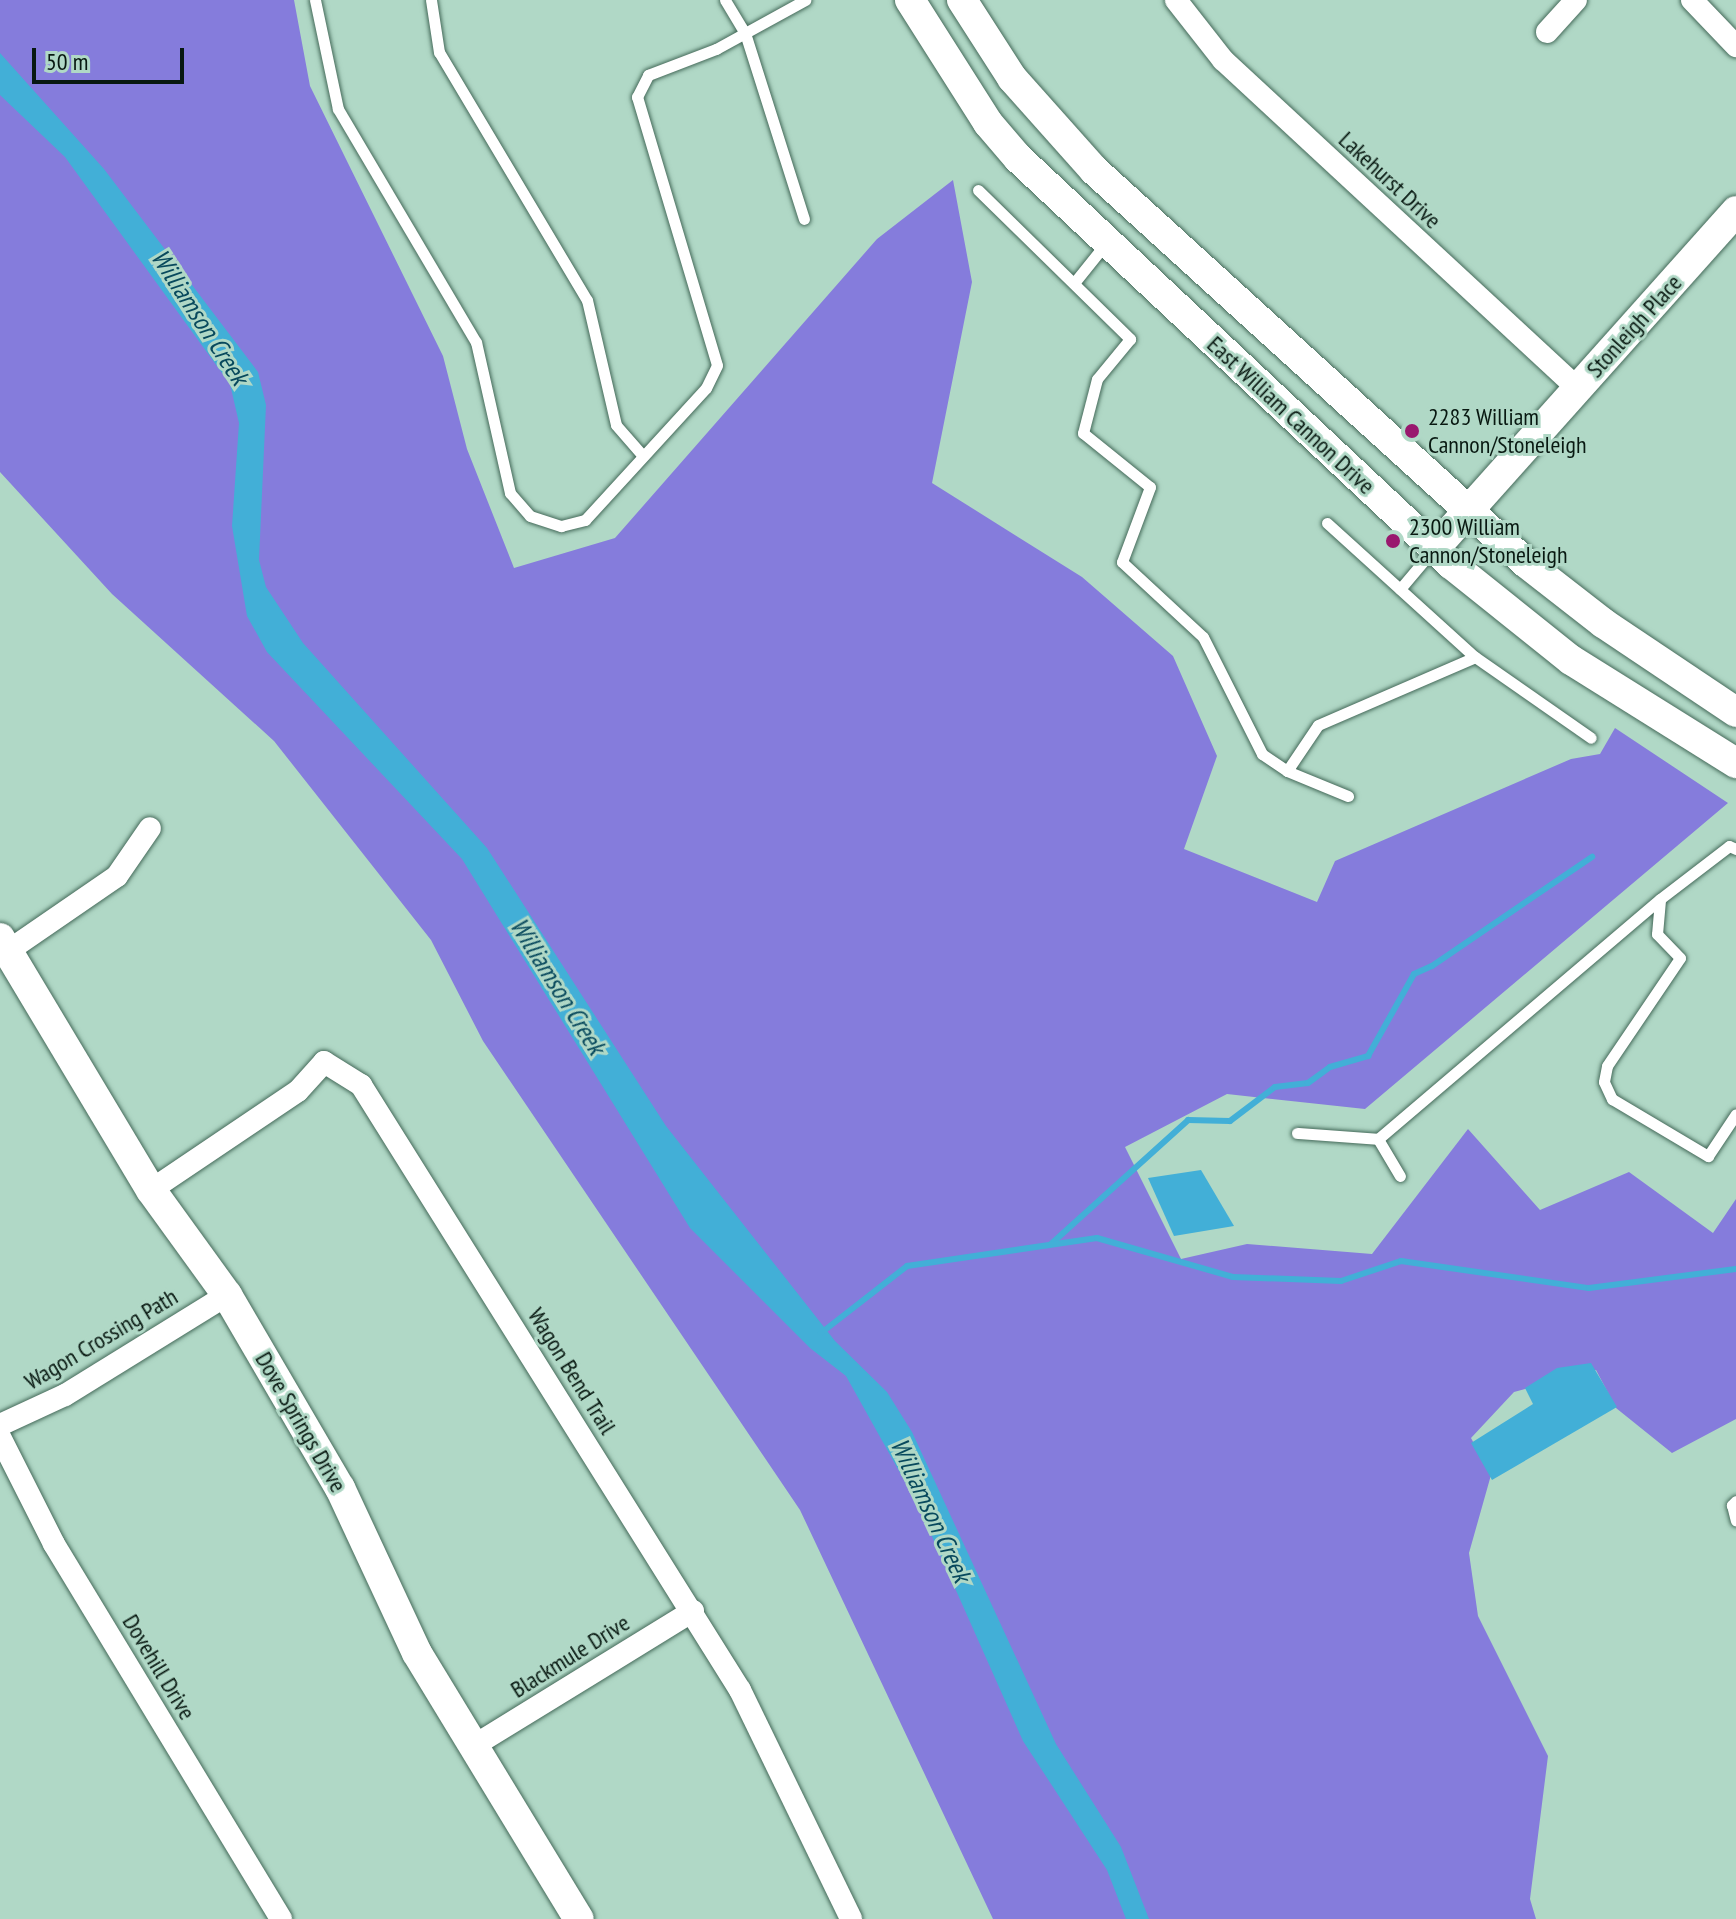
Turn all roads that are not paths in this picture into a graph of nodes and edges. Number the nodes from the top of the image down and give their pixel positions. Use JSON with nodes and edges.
{"nodes":[{"id":1,"x":315,"y":0,"type":"edge"},
{"id":2,"x":431,"y":0,"type":"edge"},
{"id":3,"x":725,"y":0,"type":"edge"},
{"id":4,"x":805,"y":0,"type":"edge"},
{"id":5,"x":910,"y":0,"type":"edge"},
{"id":6,"x":962,"y":0,"type":"edge"},
{"id":7,"x":1176,"y":0,"type":"edge"},
{"id":8,"x":1576,"y":0,"type":"edge"},
{"id":9,"x":1692,"y":0,"type":"edge"},
{"id":10,"x":1547,"y":32,"type":"dead end"},
{"id":11,"x":745,"y":33,"type":"junction"},
{"id":12,"x":1736,"y":46,"type":"edge"},
{"id":13,"x":978,"y":190,"type":"dead end"},
{"id":14,"x":1736,"y":211,"type":"edge"},
{"id":15,"x":804,"y":219,"type":"dead end"},
{"id":16,"x":1106,"y":242,"type":"junction"},
{"id":17,"x":1074,"y":283,"type":"junction"},
{"id":18,"x":1578,"y":389,"type":"junction"},
{"id":19,"x":643,"y":456,"type":"junction"},
{"id":20,"x":1469,"y":510,"type":"junction"},
{"id":21,"x":1327,"y":523,"type":"dead end"},
{"id":22,"x":1435,"y":548,"type":"junction"},
{"id":23,"x":1400,"y":589,"type":"junction"},
{"id":24,"x":1475,"y":657,"type":"junction"},
{"id":25,"x":1736,"y":712,"type":"edge"},
{"id":26,"x":1591,"y":738,"type":"dead end"},
{"id":27,"x":1736,"y":763,"type":"edge"},
{"id":28,"x":1287,"y":771,"type":"junction"},
{"id":29,"x":1348,"y":796,"type":"dead end"},
{"id":30,"x":150,"y":828,"type":"dead end"},
{"id":31,"x":1736,"y":849,"type":"edge"},
{"id":32,"x":1660,"y":899,"type":"junction"},
{"id":33,"x":4,"y":944,"type":"edge"},
{"id":34,"x":1736,"y":1114,"type":"edge"},
{"id":35,"x":1297,"y":1133,"type":"dead end"},
{"id":36,"x":1378,"y":1139,"type":"junction"},
{"id":37,"x":1400,"y":1176,"type":"dead end"},
{"id":38,"x":151,"y":1190,"type":"junction"},
{"id":39,"x":227,"y":1295,"type":"junction"},
{"id":40,"x":0,"y":1425,"type":"edge"},
{"id":41,"x":0,"y":1437,"type":"edge"},
{"id":42,"x":1736,"y":1501,"type":"edge"},
{"id":43,"x":1736,"y":1521,"type":"edge"},
{"id":44,"x":693,"y":1611,"type":"junction"},
{"id":45,"x":475,"y":1745,"type":"junction"},
{"id":46,"x":281,"y":1919,"type":"edge"},
{"id":47,"x":579,"y":1919,"type":"edge"},
{"id":48,"x":851,"y":1919,"type":"edge"}],
"edges":[{"from":1,"to":19,"type":"lane"},
{"from":2,"to":19,"type":"lane"},
{"from":3,"to":11,"type":"lane"},
{"from":4,"to":11,"type":"lane"},
{"from":5,"to":16,"type":"main road","name":"East William Cannon Drive"},
{"from":6,"to":20,"type":"main road","name":"East William Cannon Drive"},
{"from":7,"to":18,"type":"street","name":"Lakehurst Drive"},
{"from":8,"to":10,"type":"street"},
{"from":9,"to":12,"type":"street"},
{"from":11,"to":15,"type":"lane"},
{"from":11,"to":19,"type":"lane"},
{"from":13,"to":17,"type":"lane"},
{"from":14,"to":18,"type":"main road","name":"Stonleigh Place"},
{"from":16,"to":17,"type":"lane"},
{"from":16,"to":22,"type":"main road","name":"East William Cannon Drive"},
{"from":17,"to":28,"type":"lane"},
{"from":18,"to":20,"type":"main road","name":"Stonleigh Place"},
{"from":20,"to":22,"type":"main road","name":"Stonleigh Place"},
{"from":20,"to":25,"type":"main road","name":"East William Cannon Drive"},
{"from":21,"to":23,"type":"lane"},
{"from":22,"to":23,"type":"lane"},
{"from":22,"to":27,"type":"main road","name":"East William Cannon Drive"},
{"from":23,"to":24,"type":"lane"},
{"from":24,"to":26,"type":"lane"},
{"from":24,"to":28,"type":"lane"},
{"from":28,"to":29,"type":"lane"},
{"from":30,"to":33,"type":"street"},
{"from":31,"to":32,"type":"lane"},
{"from":32,"to":34,"type":"lane"},
{"from":32,"to":36,"type":"lane"},
{"from":33,"to":38,"type":"main road","name":"Dove Springs Drive"},
{"from":35,"to":36,"type":"lane"},
{"from":36,"to":37,"type":"lane"},
{"from":38,"to":39,"type":"main road","name":"Dove Springs Drive"},
{"from":38,"to":44,"type":"street","name":"Wagon Bend Trail"},
{"from":39,"to":40,"type":"street","name":"Wagon Crossing Path"},
{"from":39,"to":45,"type":"main road","name":"Dove Springs Drive"},
{"from":41,"to":46,"type":"street","name":"Dovehill Drive"},
{"from":42,"to":43,"type":"lane"},
{"from":44,"to":45,"type":"street","name":"Blackmule Drive"},
{"from":44,"to":48,"type":"street","name":"Wagon Bend Trail"},
{"from":45,"to":47,"type":"main road","name":"Dove Springs Drive"}]}
